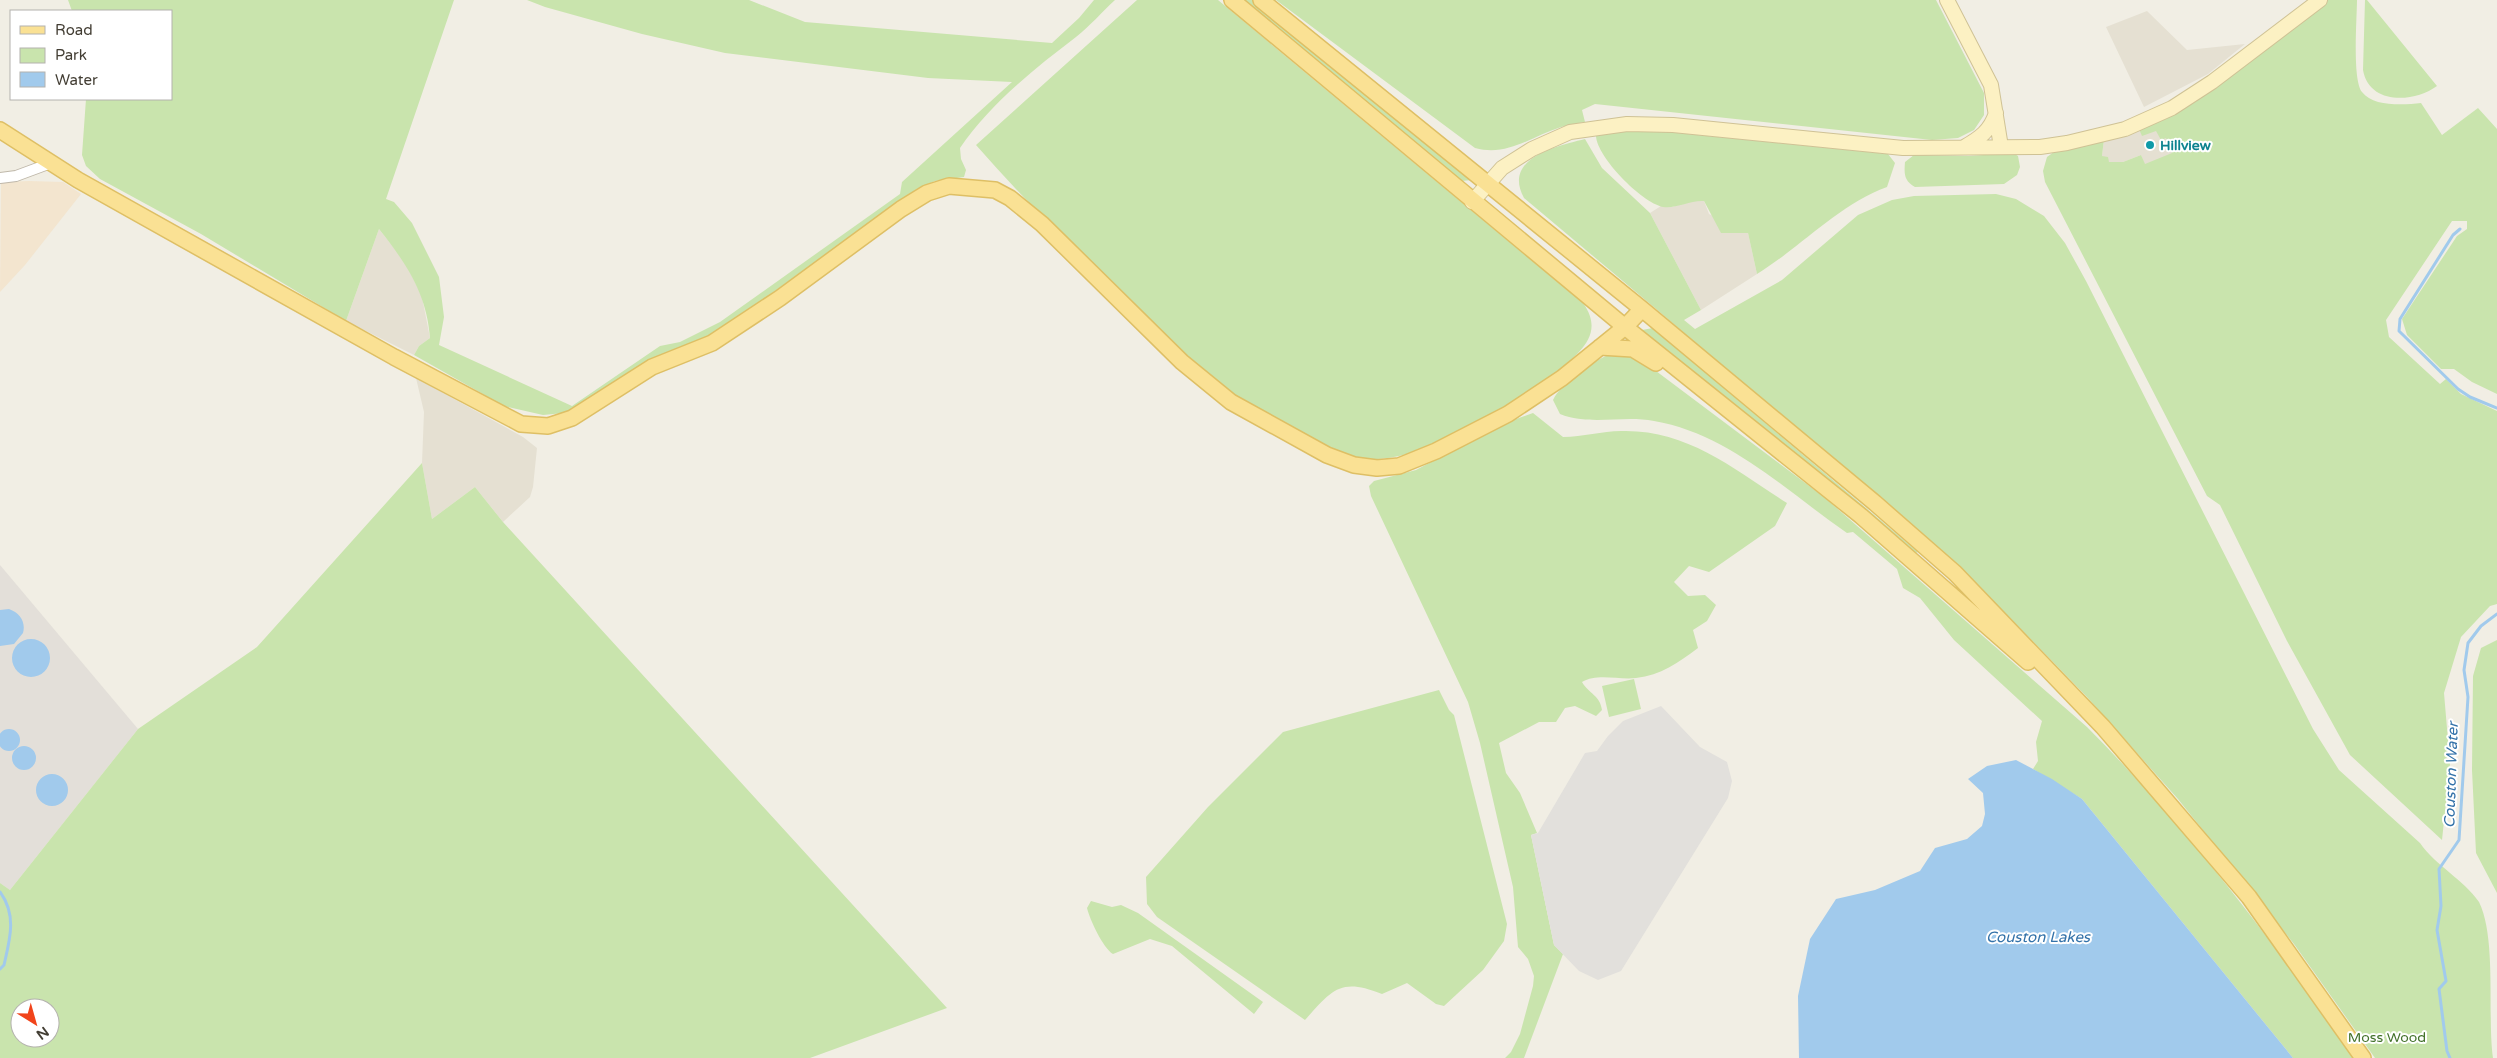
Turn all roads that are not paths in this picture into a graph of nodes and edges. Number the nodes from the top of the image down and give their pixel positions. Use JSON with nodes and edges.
{"nodes":[{"id":1,"x":1232,"y":0,"type":"edge"},
{"id":2,"x":1261,"y":0,"type":"edge"},
{"id":3,"x":1947,"y":0,"type":"edge"},
{"id":4,"x":2320,"y":0,"type":"edge"},
{"id":5,"x":1996,"y":113,"type":"junction"},
{"id":6,"x":0,"y":130,"type":"edge"},
{"id":7,"x":2001,"y":147,"type":"junction"},
{"id":8,"x":1963,"y":148,"type":"junction"},
{"id":9,"x":51,"y":163,"type":"junction"},
{"id":10,"x":0,"y":178,"type":"edge"},
{"id":11,"x":1488,"y":184,"type":"junction"},
{"id":12,"x":1472,"y":202,"type":"junction"},
{"id":13,"x":1642,"y":309,"type":"junction"},
{"id":14,"x":1625,"y":327,"type":"junction"},
{"id":15,"x":1600,"y":347,"type":"junction"},
{"id":16,"x":1765,"y":439,"type":"junction"},
{"id":17,"x":2102,"y":727,"type":"junction"},
{"id":18,"x":2362,"y":1058,"type":"edge"}],
"edges":[{"from":1,"to":12,"type":"main road"},
{"from":2,"to":11,"type":"main road"},
{"from":3,"to":5,"type":"main road"},
{"from":4,"to":7,"type":"main road"},
{"from":5,"to":7,"type":"main road"},
{"from":5,"to":8,"type":"main road"},
{"from":6,"to":9,"type":"main road"},
{"from":7,"to":8,"type":"main road"},
{"from":8,"to":11,"type":"main road"},
{"from":9,"to":10,"type":"street"},
{"from":9,"to":15,"type":"main road"},
{"from":11,"to":12,"type":"main road"},
{"from":11,"to":13,"type":"main road"},
{"from":12,"to":14,"type":"main road"},
{"from":13,"to":14,"type":"main road"},
{"from":13,"to":17,"type":"main road"},
{"from":14,"to":15,"type":"main road"},
{"from":14,"to":16,"type":"main road"},
{"from":15,"to":16,"type":"main road"},
{"from":16,"to":17,"type":"main road"},
{"from":17,"to":18,"type":"main road"}]}
